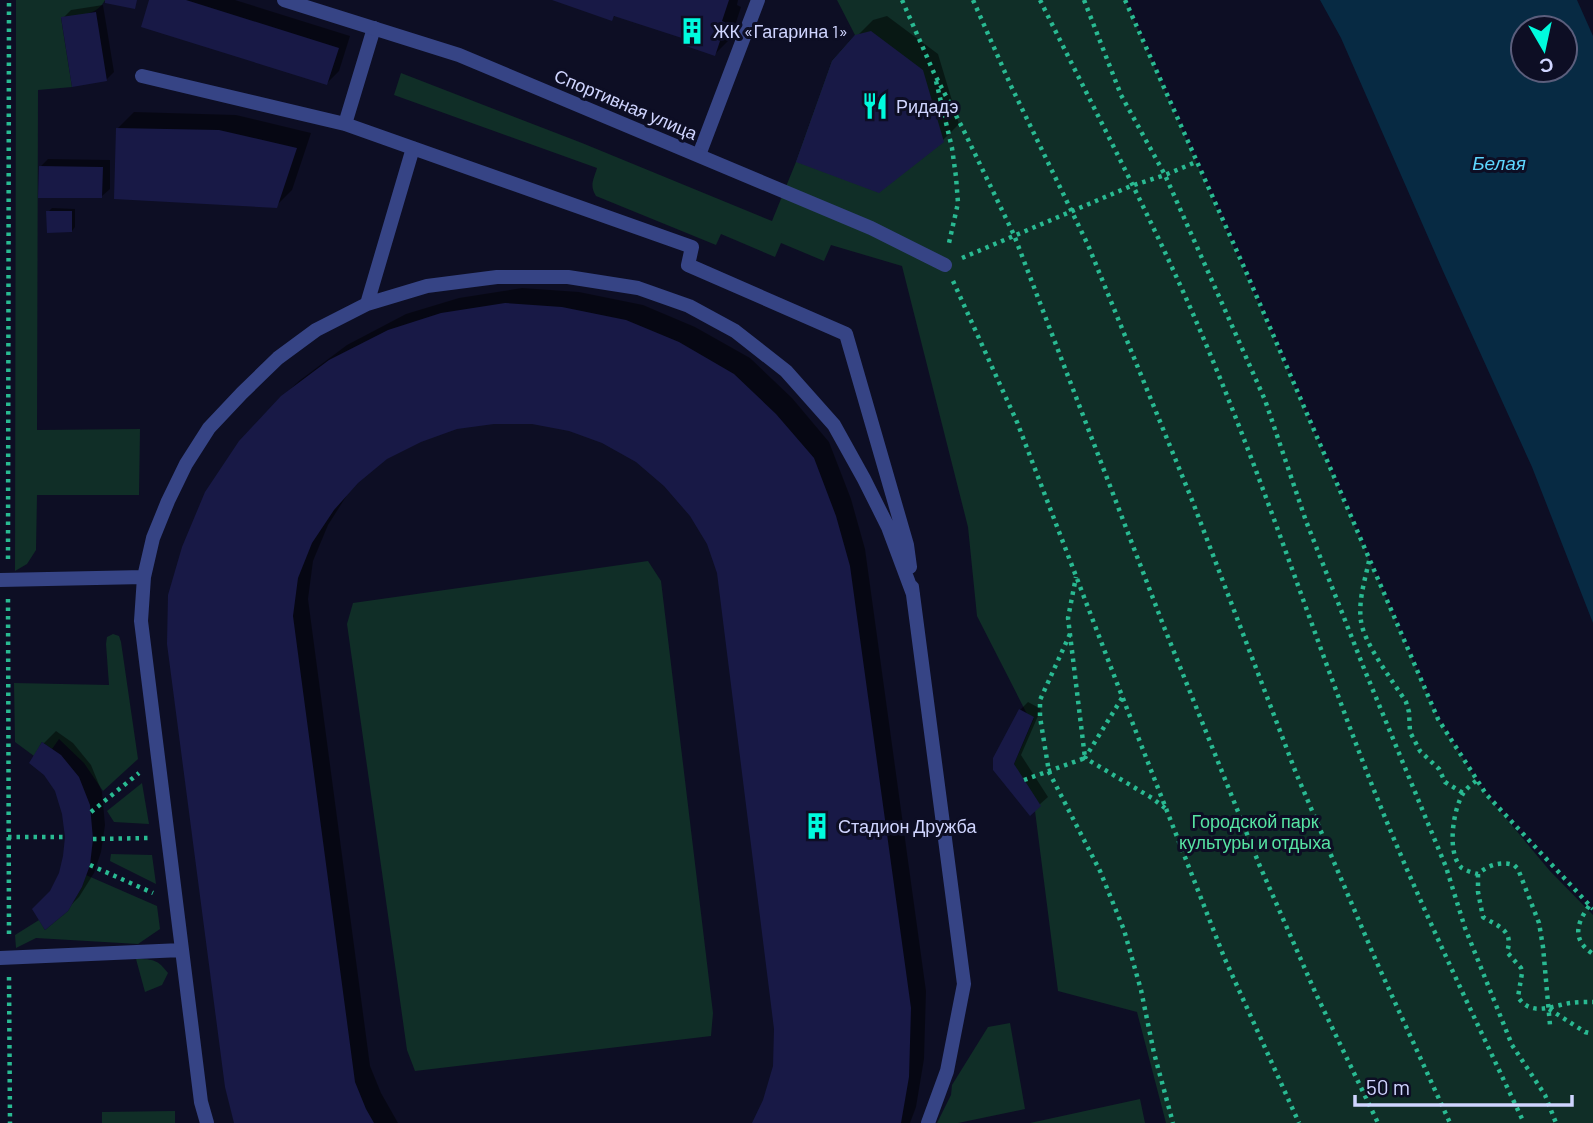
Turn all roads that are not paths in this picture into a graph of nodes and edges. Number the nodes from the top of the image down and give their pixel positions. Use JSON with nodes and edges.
{"nodes":[{"id":1,"x":284,"y":0,"type":"edge"},
{"id":2,"x":758,"y":0,"type":"edge"},
{"id":3,"x":374,"y":28,"type":"junction"},
{"id":4,"x":142,"y":76,"type":"dead end"},
{"id":5,"x":345,"y":124,"type":"junction"},
{"id":6,"x":413,"y":148,"type":"junction"},
{"id":7,"x":699,"y":155,"type":"junction"},
{"id":8,"x":948,"y":270,"type":"road end"},
{"id":9,"x":367,"y":304,"type":"junction"},
{"id":10,"x":144,"y":577,"type":"junction"},
{"id":11,"x":0,"y":580,"type":"edge"},
{"id":12,"x":913,"y":594,"type":"junction"},
{"id":13,"x":181,"y":950,"type":"junction"},
{"id":14,"x":0,"y":958,"type":"edge"},
{"id":15,"x":207,"y":1123,"type":"edge"},
{"id":16,"x":928,"y":1123,"type":"edge"}],
"edges":[{"from":1,"to":3,"type":"street","name":"Спортивная улица"},
{"from":2,"to":7,"type":"street"},
{"from":3,"to":5,"type":"street"},
{"from":3,"to":7,"type":"street","name":"Спортивная улица"},
{"from":4,"to":5,"type":"street"},
{"from":5,"to":6,"type":"street"},
{"from":6,"to":9,"type":"street"},
{"from":6,"to":12,"type":"street"},
{"from":7,"to":8,"type":"street","name":"Спортивная улица"},
{"from":9,"to":10,"type":"street"},
{"from":9,"to":12,"type":"street"},
{"from":10,"to":11,"type":"street"},
{"from":10,"to":13,"type":"street"},
{"from":12,"to":16,"type":"street"},
{"from":13,"to":14,"type":"street"},
{"from":13,"to":15,"type":"street"}]}
